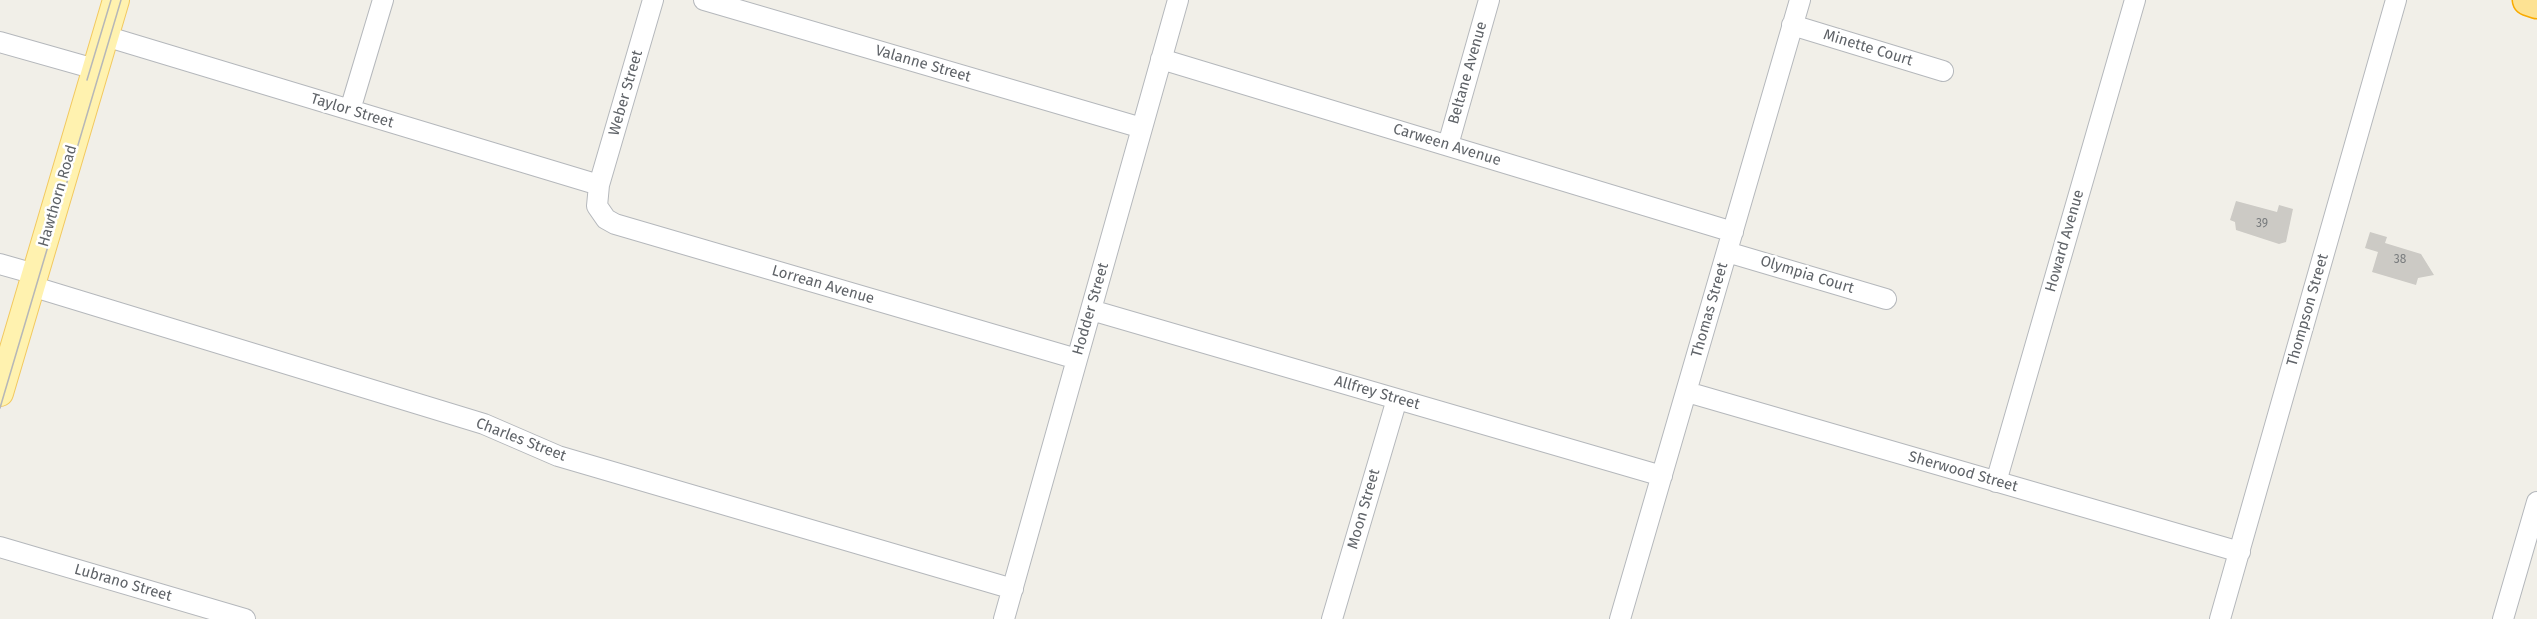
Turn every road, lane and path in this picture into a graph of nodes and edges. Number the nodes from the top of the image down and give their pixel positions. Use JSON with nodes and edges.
{"nodes":[{"id":1,"x":116,"y":0,"type":"edge"},
{"id":2,"x":383,"y":0,"type":"edge"},
{"id":3,"x":653,"y":0,"type":"edge"},
{"id":4,"x":704,"y":0,"type":"edge"},
{"id":5,"x":1178,"y":0,"type":"edge"},
{"id":6,"x":1489,"y":0,"type":"edge"},
{"id":7,"x":1800,"y":0,"type":"edge"},
{"id":8,"x":2135,"y":0,"type":"edge"},
{"id":9,"x":2396,"y":0,"type":"edge"},
{"id":10,"x":2528,"y":0,"type":"edge"},
{"id":11,"x":2537,"y":3,"type":"edge"},
{"id":12,"x":1792,"y":25,"type":"junction"},
{"id":13,"x":105,"y":36,"type":"junction"},
{"id":14,"x":0,"y":42,"type":"edge"},
{"id":15,"x":1161,"y":59,"type":"junction"},
{"id":16,"x":95,"y":69,"type":"junction"},
{"id":17,"x":1942,"y":71,"type":"dead end"},
{"id":18,"x":350,"y":110,"type":"junction"},
{"id":19,"x":1142,"y":128,"type":"junction"},
{"id":20,"x":1448,"y":145,"type":"junction"},
{"id":21,"x":599,"y":185,"type":"junction"},
{"id":22,"x":1733,"y":232,"type":"junction"},
{"id":23,"x":1727,"y":252,"type":"junction"},
{"id":24,"x":0,"y":264,"type":"edge"},
{"id":25,"x":33,"y":280,"type":"junction"},
{"id":26,"x":1886,"y":299,"type":"dead end"},
{"id":27,"x":1091,"y":310,"type":"junction"},
{"id":28,"x":1077,"y":359,"type":"junction"},
{"id":29,"x":1686,"y":392,"type":"junction"},
{"id":30,"x":0,"y":393,"type":"edge"},
{"id":31,"x":1397,"y":399,"type":"junction"},
{"id":32,"x":1662,"y":477,"type":"junction"},
{"id":33,"x":1996,"y":482,"type":"junction"},
{"id":34,"x":2537,"y":502,"type":"edge"},
{"id":35,"x":0,"y":547,"type":"edge"},
{"id":36,"x":2240,"y":552,"type":"junction"},
{"id":37,"x":1012,"y":589,"type":"junction"},
{"id":38,"x":245,"y":619,"type":"edge"},
{"id":39,"x":1004,"y":619,"type":"edge"},
{"id":40,"x":1332,"y":619,"type":"edge"},
{"id":41,"x":1620,"y":619,"type":"edge"},
{"id":42,"x":2220,"y":619,"type":"edge"},
{"id":43,"x":2503,"y":619,"type":"edge"}],
"edges":[{"from":1,"to":13,"type":"main road","name":"Hawthorn Road"},
{"from":2,"to":18,"type":"street"},
{"from":3,"to":21,"type":"street","name":"Weber Street"},
{"from":4,"to":19,"type":"street","name":"Valanne Street"},
{"from":5,"to":15,"type":"street","name":"Hodder Street"},
{"from":6,"to":20,"type":"street","name":"Beltane Avenue"},
{"from":7,"to":12,"type":"street","name":"Thomas Street"},
{"from":8,"to":33,"type":"street","name":"Howard Avenue"},
{"from":9,"to":36,"type":"street","name":"Thompson Street"},
{"from":10,"to":11,"type":"highway"},
{"from":12,"to":17,"type":"street","name":"Minette Court"},
{"from":12,"to":22,"type":"street","name":"Thomas Street"},
{"from":13,"to":16,"type":"main road","name":"Hawthorn Road"},
{"from":13,"to":18,"type":"street","name":"Taylor Street"},
{"from":14,"to":16,"type":"street"},
{"from":15,"to":19,"type":"street","name":"Hodder Street"},
{"from":15,"to":20,"type":"street","name":"Carween Avenue"},
{"from":16,"to":25,"type":"main road","name":"Hawthorn Road"},
{"from":18,"to":21,"type":"street","name":"Taylor Street"},
{"from":19,"to":27,"type":"street","name":"Hodder Street"},
{"from":20,"to":22,"type":"street","name":"Carween Avenue"},
{"from":21,"to":28,"type":"street","name":"Lorrean Avenue"},
{"from":22,"to":23,"type":"street","name":"Thomas Street"},
{"from":23,"to":26,"type":"street","name":"Olympia Court"},
{"from":23,"to":29,"type":"street","name":"Thomas Street"},
{"from":24,"to":25,"type":"street","name":"Charles Street"},
{"from":25,"to":30,"type":"main road","name":"Hawthorn Road"},
{"from":25,"to":37,"type":"street","name":"Charles Street"},
{"from":27,"to":28,"type":"street","name":"Hodder Street"},
{"from":27,"to":31,"type":"street","name":"Allfrey Street"},
{"from":28,"to":37,"type":"street","name":"Hodder Street"},
{"from":29,"to":32,"type":"street","name":"Thomas Street"},
{"from":29,"to":33,"type":"street","name":"Sherwood Street"},
{"from":31,"to":32,"type":"street","name":"Allfrey Street"},
{"from":31,"to":40,"type":"street","name":"Moon Street"},
{"from":32,"to":41,"type":"street","name":"Thomas Street"},
{"from":33,"to":36,"type":"street","name":"Sherwood Street"},
{"from":34,"to":43,"type":"street"},
{"from":35,"to":38,"type":"street","name":"Lubrano Street"},
{"from":36,"to":42,"type":"street","name":"Thompson Street"},
{"from":37,"to":39,"type":"street","name":"Hodder Street"}]}
